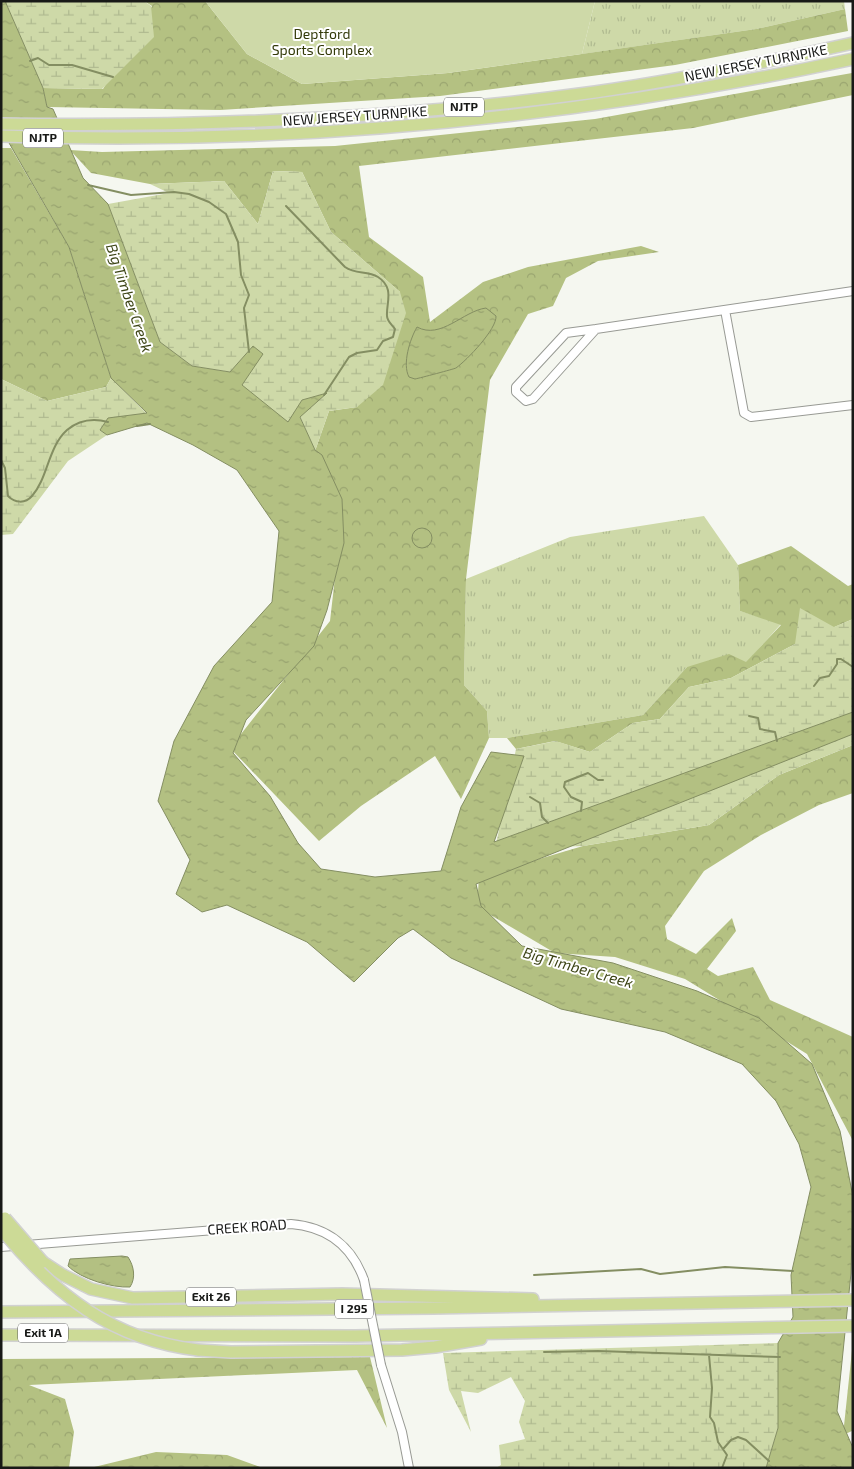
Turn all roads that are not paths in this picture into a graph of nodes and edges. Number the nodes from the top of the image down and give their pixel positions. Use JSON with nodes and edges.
{"nodes":[{"id":1,"x":853,"y":43,"type":"edge"},
{"id":2,"x":853,"y":59,"type":"edge"},
{"id":3,"x":1,"y":124,"type":"edge"},
{"id":4,"x":1,"y":136,"type":"edge"},
{"id":5,"x":853,"y":291,"type":"edge"},
{"id":6,"x":725,"y":310,"type":"junction"},
{"id":7,"x":596,"y":329,"type":"junction"},
{"id":8,"x":853,"y":405,"type":"edge"},
{"id":9,"x":3,"y":1220,"type":"edge"},
{"id":10,"x":1,"y":1247,"type":"edge"},
{"id":11,"x":853,"y":1300,"type":"edge"},
{"id":12,"x":707,"y":1302,"type":"junction"},
{"id":13,"x":1,"y":1312,"type":"edge"},
{"id":14,"x":853,"y":1326,"type":"edge"},
{"id":15,"x":1,"y":1331,"type":"edge"},
{"id":16,"x":532,"y":1333,"type":"junction"},
{"id":17,"x":84,"y":1334,"type":"junction"},
{"id":18,"x":1,"y":1335,"type":"edge"},
{"id":19,"x":409,"y":1468,"type":"edge"}],
"edges":[{"from":1,"to":3,"type":"highway","name":"NEW JERSEY TURNPIKE","number":"NJTP"},
{"from":2,"to":4,"type":"highway","name":"NEW JERSEY TURNPIKE","number":"NJTP"},
{"from":5,"to":6,"type":"street"},
{"from":6,"to":7,"type":"street"},
{"from":6,"to":8,"type":"street"},
{"from":7,"to":7,"type":"street"},
{"from":9,"to":12,"type":"highway","number":"Exit 26","bridge":true},
{"from":9,"to":16,"type":"highway","bridge":true},
{"from":10,"to":19,"type":"street","name":"CREEK ROAD","bridge":true},
{"from":11,"to":12,"type":"highway","number":"I 295"},
{"from":12,"to":13,"type":"highway","number":"I 295"},
{"from":14,"to":16,"type":"highway","number":"I 295"},
{"from":15,"to":17,"type":"highway","number":"Exit 1A"},
{"from":16,"to":17,"type":"highway","number":"I 295"},
{"from":17,"to":18,"type":"highway","number":"I 295"}]}
